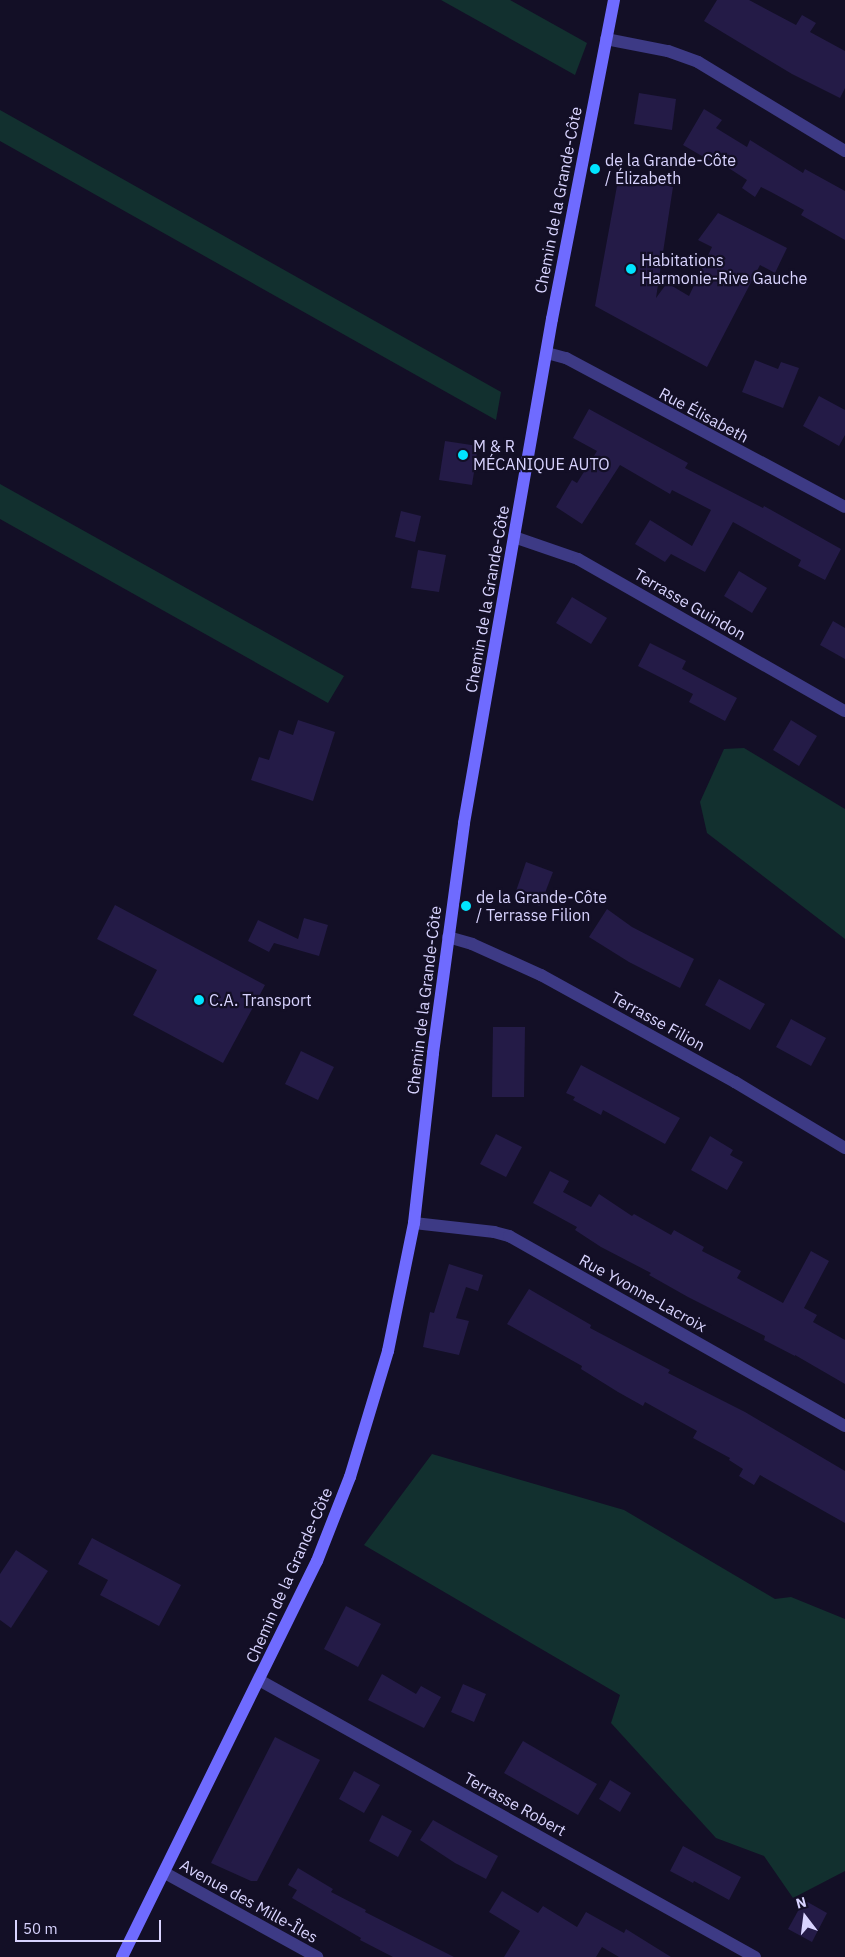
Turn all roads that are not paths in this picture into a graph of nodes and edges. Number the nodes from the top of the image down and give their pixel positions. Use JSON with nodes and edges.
{"nodes":[{"id":1,"x":614,"y":0,"type":"edge"},
{"id":2,"x":606,"y":39,"type":"junction"},
{"id":3,"x":845,"y":151,"type":"edge"},
{"id":4,"x":547,"y":353,"type":"junction"},
{"id":5,"x":845,"y":507,"type":"edge"},
{"id":6,"x":514,"y":537,"type":"junction"},
{"id":7,"x":845,"y":711,"type":"edge"},
{"id":8,"x":448,"y":937,"type":"junction"},
{"id":9,"x":845,"y":1148,"type":"edge"},
{"id":10,"x":414,"y":1223,"type":"junction"},
{"id":11,"x":845,"y":1426,"type":"edge"},
{"id":12,"x":259,"y":1680,"type":"junction"},
{"id":13,"x":165,"y":1873,"type":"junction"},
{"id":14,"x":122,"y":1957,"type":"edge"},
{"id":15,"x":318,"y":1957,"type":"edge"},
{"id":16,"x":755,"y":1957,"type":"edge"}],
"edges":[{"from":1,"to":2,"type":"main road","name":"Chemin de la Grande-Côte"},
{"from":2,"to":3,"type":"street"},
{"from":2,"to":4,"type":"main road","name":"Chemin de la Grande-Côte"},
{"from":4,"to":5,"type":"street","name":"Rue Élisabeth"},
{"from":4,"to":6,"type":"main road","name":"Chemin de la Grande-Côte"},
{"from":6,"to":7,"type":"street","name":"Terrasse Guindon"},
{"from":6,"to":8,"type":"main road","name":"Chemin de la Grande-Côte"},
{"from":8,"to":9,"type":"street","name":"Terrasse Filion"},
{"from":8,"to":10,"type":"main road","name":"Chemin de la Grande-Côte"},
{"from":10,"to":11,"type":"street","name":"Rue Yvonne-Lacroix"},
{"from":10,"to":12,"type":"main road","name":"Chemin de la Grande-Côte"},
{"from":12,"to":13,"type":"main road","name":"Chemin de la Grande-Côte"},
{"from":12,"to":16,"type":"street","name":"Terrasse Robert"},
{"from":13,"to":14,"type":"main road","name":"Chemin de la Grande-Côte"},
{"from":13,"to":15,"type":"street","name":"Avenue des Mille-Îles"}]}
